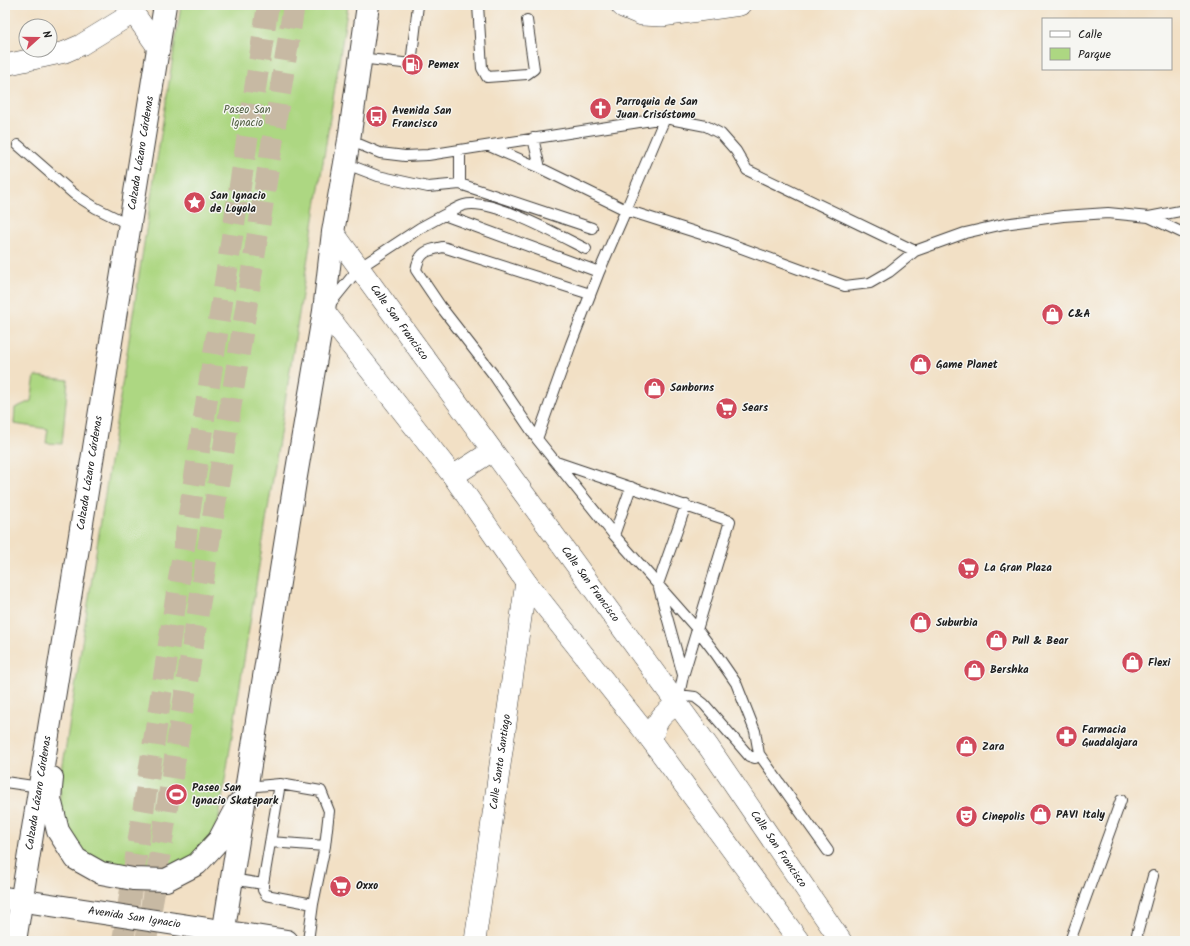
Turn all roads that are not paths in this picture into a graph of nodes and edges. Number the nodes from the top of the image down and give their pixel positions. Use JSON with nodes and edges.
{"nodes":[{"id":1,"x":166,"y":5,"type":"edge"},
{"id":2,"x":368,"y":5,"type":"edge"},
{"id":3,"x":418,"y":5,"type":"edge"},
{"id":4,"x":478,"y":5,"type":"edge"},
{"id":5,"x":621,"y":5,"type":"edge"},
{"id":6,"x":740,"y":5,"type":"edge"},
{"id":7,"x":130,"y":9,"type":"edge"},
{"id":8,"x":527,"y":20,"type":"dead end"},
{"id":9,"x":159,"y":49,"type":"junction"},
{"id":10,"x":360,"y":58,"type":"junction"},
{"id":11,"x":5,"y":66,"type":"edge"},
{"id":12,"x":665,"y":118,"type":"junction"},
{"id":13,"x":533,"y":138,"type":"junction"},
{"id":14,"x":349,"y":140,"type":"junction"},
{"id":15,"x":18,"y":145,"type":"dead end"},
{"id":16,"x":489,"y":146,"type":"junction"},
{"id":17,"x":460,"y":150,"type":"junction"},
{"id":18,"x":344,"y":163,"type":"junction"},
{"id":19,"x":540,"y":168,"type":"junction"},
{"id":20,"x":460,"y":184,"type":"junction"},
{"id":21,"x":626,"y":210,"type":"junction"},
{"id":22,"x":1185,"y":210,"type":"edge"},
{"id":23,"x":444,"y":215,"type":"junction"},
{"id":24,"x":1149,"y":217,"type":"junction"},
{"id":25,"x":130,"y":225,"type":"junction"},
{"id":26,"x":592,"y":228,"type":"dead end"},
{"id":27,"x":333,"y":232,"type":"junction"},
{"id":28,"x":1185,"y":234,"type":"edge"},
{"id":29,"x":586,"y":249,"type":"dead end"},
{"id":30,"x":915,"y":251,"type":"junction"},
{"id":31,"x":360,"y":268,"type":"junction"},
{"id":32,"x":598,"y":272,"type":"junction"},
{"id":33,"x":590,"y":294,"type":"junction"},
{"id":34,"x":324,"y":311,"type":"junction"},
{"id":35,"x":537,"y":439,"type":"junction"},
{"id":36,"x":492,"y":451,"type":"junction"},
{"id":37,"x":556,"y":462,"type":"junction"},
{"id":38,"x":454,"y":476,"type":"junction"},
{"id":39,"x":631,"y":487,"type":"junction"},
{"id":40,"x":686,"y":505,"type":"junction"},
{"id":41,"x":614,"y":535,"type":"junction"},
{"id":42,"x":526,"y":582,"type":"junction"},
{"id":43,"x":658,"y":584,"type":"junction"},
{"id":44,"x":697,"y":629,"type":"junction"},
{"id":45,"x":62,"y":646,"type":"junction"},
{"id":46,"x":683,"y":676,"type":"junction"},
{"id":47,"x":678,"y":700,"type":"junction"},
{"id":48,"x":652,"y":741,"type":"junction"},
{"id":49,"x":759,"y":754,"type":"junction"},
{"id":50,"x":5,"y":782,"type":"edge"},
{"id":51,"x":280,"y":784,"type":"junction"},
{"id":52,"x":40,"y":787,"type":"junction"},
{"id":53,"x":246,"y":787,"type":"junction"},
{"id":54,"x":1120,"y":800,"type":"dead end"},
{"id":55,"x":270,"y":842,"type":"junction"},
{"id":56,"x":325,"y":846,"type":"junction"},
{"id":57,"x":828,"y":851,"type":"dead end"},
{"id":58,"x":1153,"y":876,"type":"dead end"},
{"id":59,"x":231,"y":879,"type":"junction"},
{"id":60,"x":263,"y":884,"type":"junction"},
{"id":61,"x":13,"y":899,"type":"edge"},
{"id":62,"x":313,"y":904,"type":"junction"},
{"id":63,"x":223,"y":936,"type":"edge"},
{"id":64,"x":15,"y":940,"type":"edge"},
{"id":65,"x":288,"y":941,"type":"edge"},
{"id":66,"x":308,"y":941,"type":"edge"},
{"id":67,"x":475,"y":941,"type":"edge"},
{"id":68,"x":799,"y":941,"type":"edge"},
{"id":69,"x":841,"y":941,"type":"edge"},
{"id":70,"x":1070,"y":941,"type":"edge"},
{"id":71,"x":1138,"y":941,"type":"edge"}],
"edges":[{"from":1,"to":9,"type":"street","name":"Calzada Lázaro Cárdenas"},
{"from":2,"to":10,"type":"street"},
{"from":3,"to":10,"type":"lane"},
{"from":4,"to":8,"type":"lane"},
{"from":5,"to":6,"type":"street"},
{"from":7,"to":9,"type":"street"},
{"from":7,"to":11,"type":"street"},
{"from":9,"to":25,"type":"street","name":"Calzada Lázaro Cárdenas"},
{"from":10,"to":14,"type":"street"},
{"from":12,"to":13,"type":"lane"},
{"from":12,"to":21,"type":"lane"},
{"from":12,"to":30,"type":"lane"},
{"from":13,"to":16,"type":"lane"},
{"from":13,"to":19,"type":"lane"},
{"from":14,"to":17,"type":"lane"},
{"from":14,"to":18,"type":"street"},
{"from":15,"to":25,"type":"lane"},
{"from":16,"to":17,"type":"lane"},
{"from":16,"to":19,"type":"lane"},
{"from":17,"to":20,"type":"lane"},
{"from":18,"to":20,"type":"lane"},
{"from":18,"to":27,"type":"street"},
{"from":19,"to":21,"type":"lane"},
{"from":20,"to":26,"type":"lane"},
{"from":21,"to":30,"type":"lane"},
{"from":21,"to":32,"type":"lane"},
{"from":22,"to":24,"type":"lane"},
{"from":23,"to":29,"type":"lane"},
{"from":23,"to":31,"type":"lane"},
{"from":23,"to":32,"type":"lane"},
{"from":24,"to":28,"type":"lane"},
{"from":24,"to":30,"type":"lane"},
{"from":25,"to":45,"type":"street","name":"Calzada Lázaro Cárdenas"},
{"from":27,"to":31,"type":"street","name":"Calle San Francisco"},
{"from":27,"to":34,"type":"street"},
{"from":31,"to":34,"type":"lane"},
{"from":31,"to":36,"type":"street","name":"Calle San Francisco"},
{"from":32,"to":33,"type":"lane"},
{"from":33,"to":35,"type":"lane"},
{"from":33,"to":35,"type":"lane"},
{"from":34,"to":38,"type":"street"},
{"from":34,"to":53,"type":"street"},
{"from":35,"to":37,"type":"lane"},
{"from":36,"to":38,"type":"street"},
{"from":36,"to":47,"type":"street","name":"Calle San Francisco"},
{"from":37,"to":39,"type":"lane"},
{"from":37,"to":41,"type":"lane"},
{"from":38,"to":42,"type":"street"},
{"from":39,"to":40,"type":"lane"},
{"from":39,"to":41,"type":"lane"},
{"from":40,"to":43,"type":"lane"},
{"from":40,"to":44,"type":"lane"},
{"from":41,"to":43,"type":"lane"},
{"from":42,"to":48,"type":"street"},
{"from":42,"to":67,"type":"street","name":"Calle Santo Santiago"},
{"from":43,"to":44,"type":"lane"},
{"from":43,"to":46,"type":"lane"},
{"from":44,"to":46,"type":"lane"},
{"from":44,"to":49,"type":"lane"},
{"from":45,"to":52,"type":"street","name":"Calzada Lázaro Cárdenas"},
{"from":45,"to":53,"type":"street"},
{"from":46,"to":47,"type":"lane"},
{"from":47,"to":48,"type":"street"},
{"from":47,"to":49,"type":"lane"},
{"from":47,"to":69,"type":"street","name":"Calle San Francisco"},
{"from":48,"to":68,"type":"street"},
{"from":49,"to":57,"type":"lane"},
{"from":50,"to":52,"type":"lane"},
{"from":51,"to":53,"type":"lane"},
{"from":51,"to":55,"type":"lane"},
{"from":51,"to":56,"type":"lane"},
{"from":52,"to":61,"type":"street","name":"Calzada Lázaro Cárdenas"},
{"from":53,"to":59,"type":"street"},
{"from":54,"to":70,"type":"lane"},
{"from":55,"to":56,"type":"lane"},
{"from":55,"to":60,"type":"lane"},
{"from":56,"to":62,"type":"lane"},
{"from":58,"to":71,"type":"lane"},
{"from":59,"to":60,"type":"lane"},
{"from":59,"to":63,"type":"street"},
{"from":60,"to":62,"type":"lane"},
{"from":61,"to":63,"type":"street","name":"Avenida San Ignacio"},
{"from":61,"to":64,"type":"street","name":"Calzada Lázaro Cárdenas"},
{"from":62,"to":66,"type":"lane"},
{"from":63,"to":65,"type":"street","name":"Avenida San Ignacio"}]}
